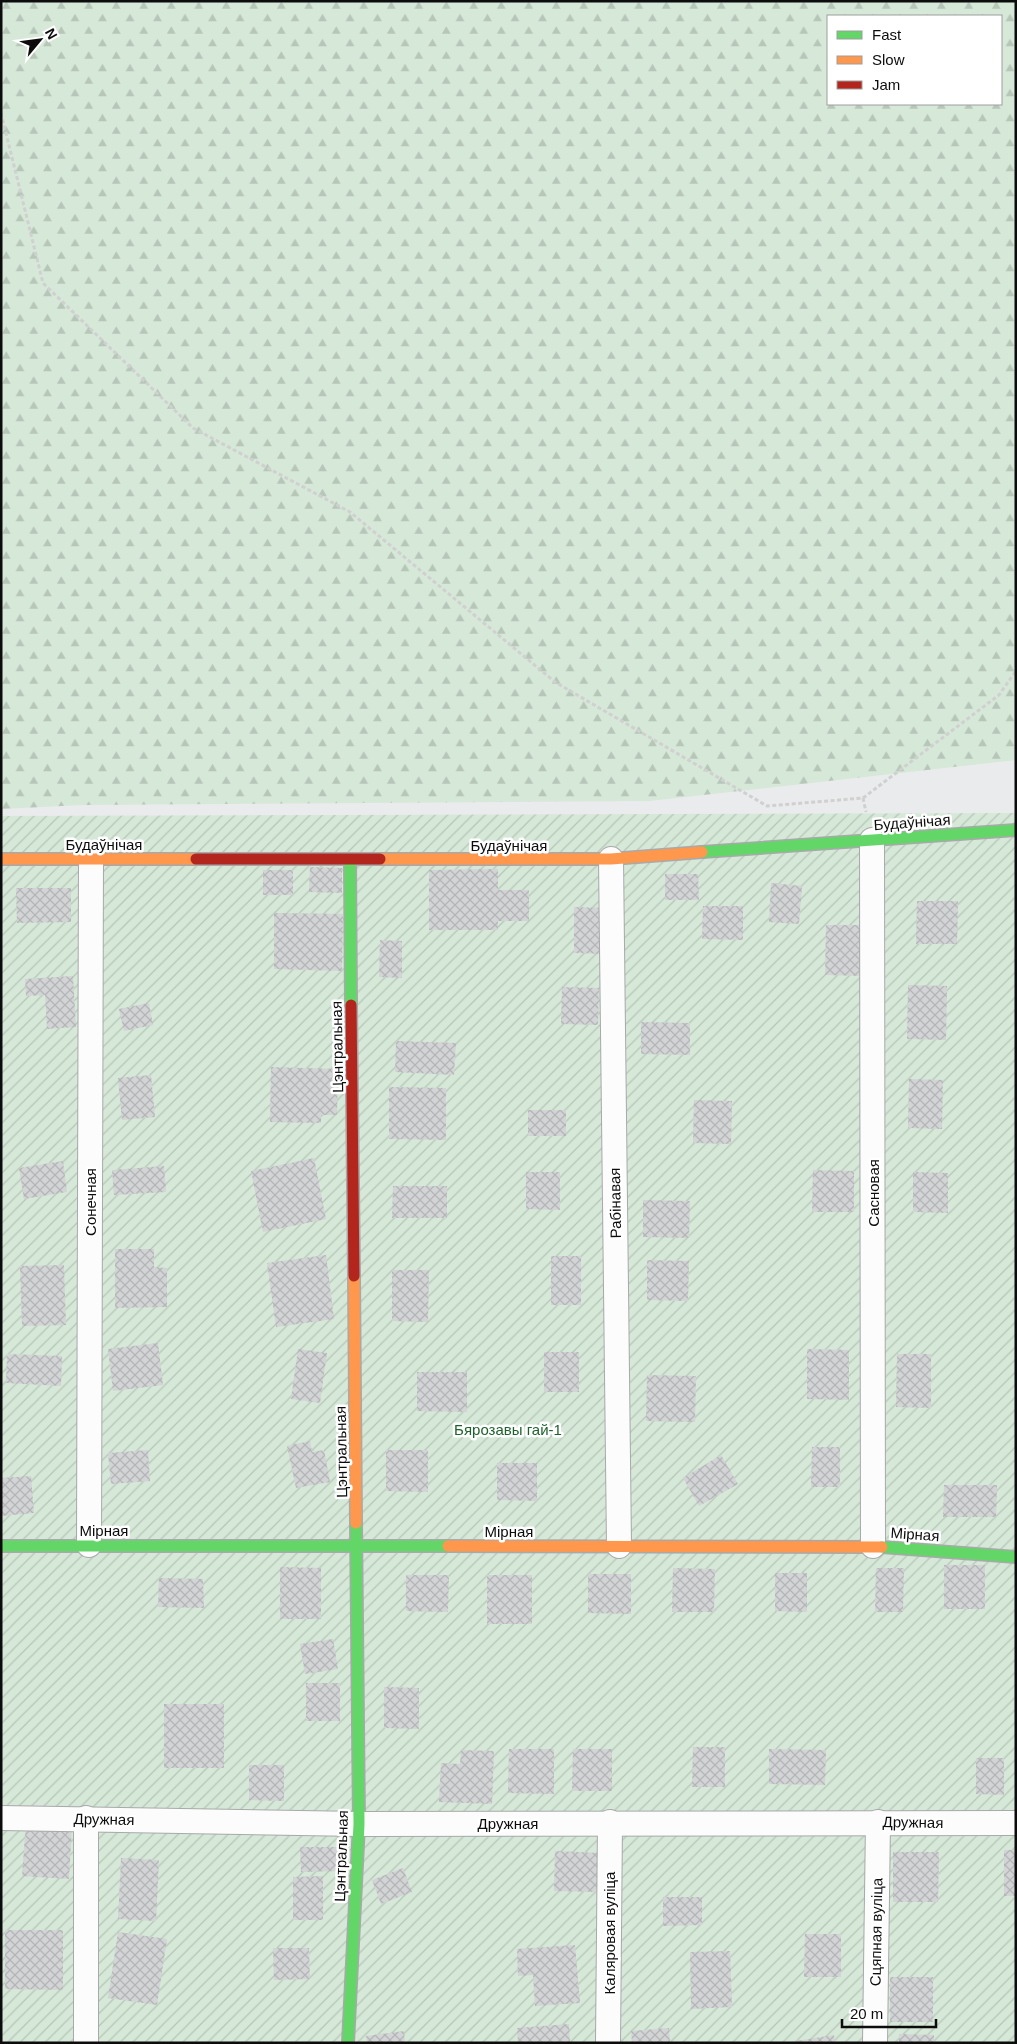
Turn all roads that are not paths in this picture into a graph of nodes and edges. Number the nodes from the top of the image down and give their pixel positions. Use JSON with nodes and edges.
{"nodes":[{"id":1,"x":1016,"y":830,"type":"edge"},
{"id":2,"x":872,"y":840,"type":"junction"},
{"id":3,"x":1,"y":859,"type":"edge"},
{"id":4,"x":92,"y":859,"type":"junction"},
{"id":5,"x":611,"y":859,"type":"junction"},
{"id":6,"x":350,"y":861,"type":"junction"},
{"id":7,"x":89,"y":1545,"type":"junction"},
{"id":8,"x":1,"y":1546,"type":"edge"},
{"id":9,"x":357,"y":1546,"type":"junction"},
{"id":10,"x":619,"y":1546,"type":"junction"},
{"id":11,"x":873,"y":1546,"type":"junction"},
{"id":12,"x":1016,"y":1557,"type":"edge"},
{"id":13,"x":1,"y":1818,"type":"edge"},
{"id":14,"x":86,"y":1818,"type":"junction"},
{"id":15,"x":610,"y":1822,"type":"junction"},
{"id":16,"x":878,"y":1822,"type":"junction"},
{"id":17,"x":1016,"y":1823,"type":"edge"},
{"id":18,"x":359,"y":1824,"type":"junction"},
{"id":19,"x":86,"y":2043,"type":"edge"},
{"id":20,"x":348,"y":2043,"type":"edge"},
{"id":21,"x":608,"y":2043,"type":"edge"},
{"id":22,"x":875,"y":2043,"type":"edge"}],
"edges":[{"from":1,"to":2,"type":"street","name":"Будаўнічая"},
{"from":2,"to":5,"type":"street","name":"Будаўнічая"},
{"from":2,"to":11,"type":"street","name":"Сасновая"},
{"from":3,"to":4,"type":"street","name":"Будаўнічая"},
{"from":4,"to":6,"type":"street","name":"Будаўнічая"},
{"from":4,"to":7,"type":"street","name":"Сонечная"},
{"from":5,"to":6,"type":"street","name":"Будаўнічая"},
{"from":5,"to":10,"type":"street","name":"Рабінавая"},
{"from":6,"to":9,"type":"street","name":"Цэнтральная"},
{"from":7,"to":8,"type":"street","name":"Мірная"},
{"from":7,"to":9,"type":"street","name":"Мірная"},
{"from":9,"to":10,"type":"street","name":"Мірная"},
{"from":9,"to":18,"type":"street","name":"Цэнтральная"},
{"from":10,"to":11,"type":"street","name":"Мірная"},
{"from":11,"to":12,"type":"street","name":"Мірная"},
{"from":13,"to":14,"type":"street","name":"Дружная"},
{"from":14,"to":18,"type":"street","name":"Дружная"},
{"from":14,"to":19,"type":"street"},
{"from":15,"to":16,"type":"street","name":"Дружная"},
{"from":15,"to":18,"type":"street","name":"Дружная"},
{"from":15,"to":21,"type":"street","name":"Каляровая вуліца"},
{"from":16,"to":17,"type":"street","name":"Дружная"},
{"from":16,"to":22,"type":"street","name":"Сцяпная вуліца"},
{"from":18,"to":20,"type":"street","name":"Цэнтральная"}]}
